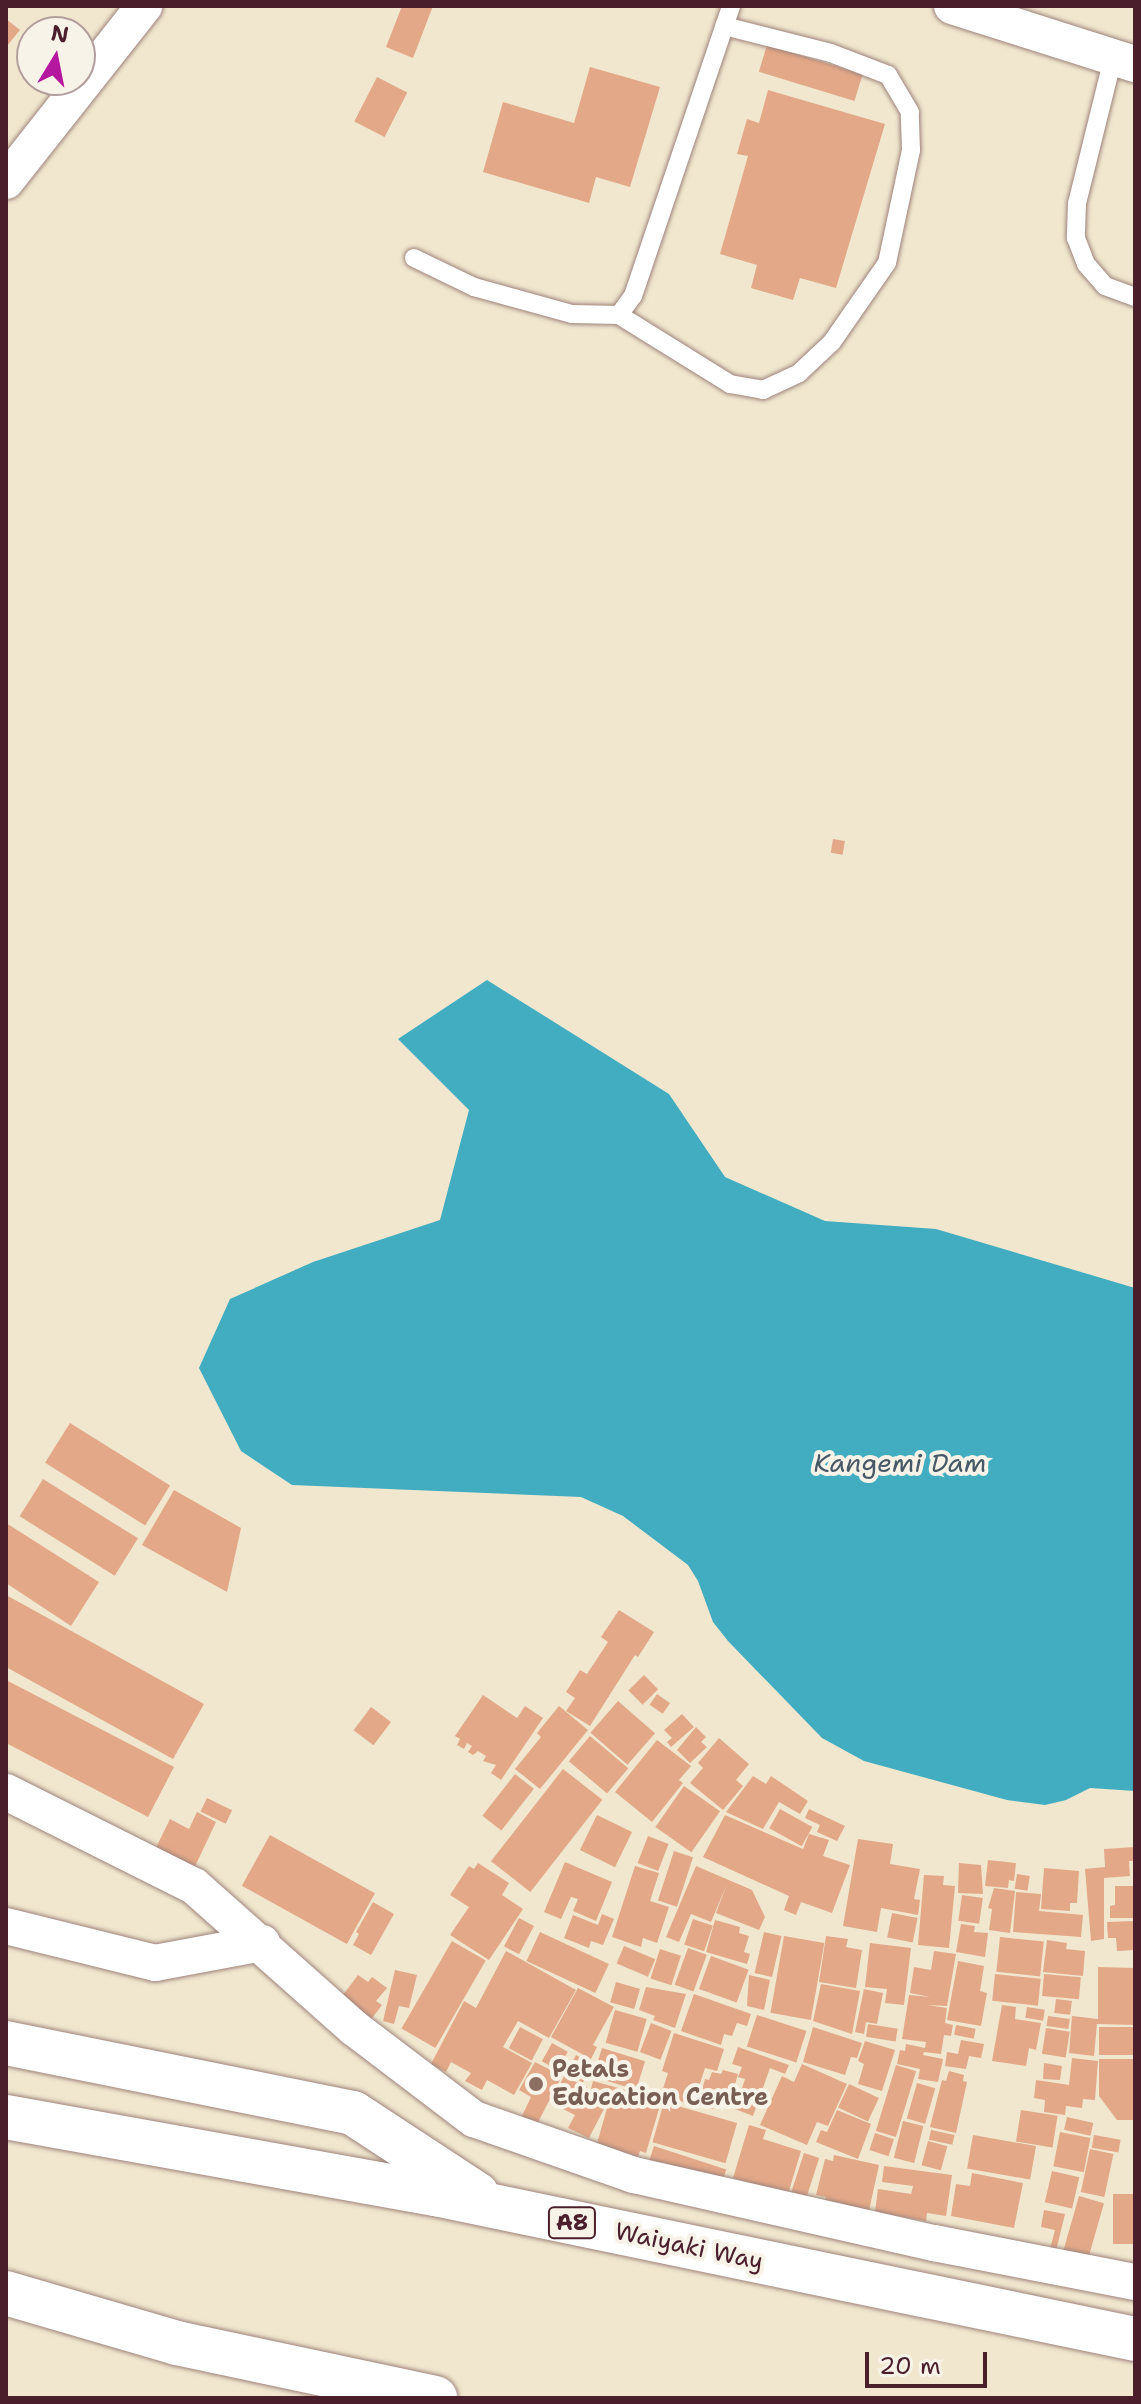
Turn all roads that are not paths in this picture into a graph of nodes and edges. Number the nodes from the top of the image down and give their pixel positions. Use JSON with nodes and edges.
{"nodes":[{"id":1,"x":144,"y":6,"type":"edge"},
{"id":2,"x":731,"y":6,"type":"edge"},
{"id":3,"x":952,"y":6,"type":"edge"},
{"id":4,"x":724,"y":26,"type":"junction"},
{"id":5,"x":1124,"y":61,"type":"edge"},
{"id":6,"x":6,"y":181,"type":"edge"},
{"id":7,"x":414,"y":258,"type":"dead end"},
{"id":8,"x":1135,"y":297,"type":"edge"},
{"id":9,"x":619,"y":315,"type":"junction"},
{"id":10,"x":6,"y":1792,"type":"edge"},
{"id":11,"x":6,"y":1926,"type":"edge"},
{"id":12,"x":262,"y":1943,"type":"junction"},
{"id":13,"x":6,"y":2043,"type":"edge"},
{"id":14,"x":6,"y":2117,"type":"edge"},
{"id":15,"x":497,"y":2207,"type":"junction"},
{"id":16,"x":1135,"y":2282,"type":"edge"},
{"id":17,"x":6,"y":2293,"type":"edge"},
{"id":18,"x":1135,"y":2339,"type":"edge"},
{"id":19,"x":435,"y":2398,"type":"edge"}],
"edges":[{"from":1,"to":6,"type":"street"},
{"from":2,"to":4,"type":"lane"},
{"from":3,"to":5,"type":"street"},
{"from":4,"to":9,"type":"lane"},
{"from":4,"to":9,"type":"lane"},
{"from":5,"to":8,"type":"lane"},
{"from":7,"to":9,"type":"lane"},
{"from":10,"to":12,"type":"street"},
{"from":11,"to":12,"type":"street"},
{"from":12,"to":16,"type":"street"},
{"from":13,"to":15,"type":"highway"},
{"from":14,"to":15,"type":"highway","name":"Waiyaki Way","number":"A8"},
{"from":15,"to":18,"type":"highway","name":"Waiyaki Way","number":"A8"},
{"from":17,"to":19,"type":"highway"}]}
